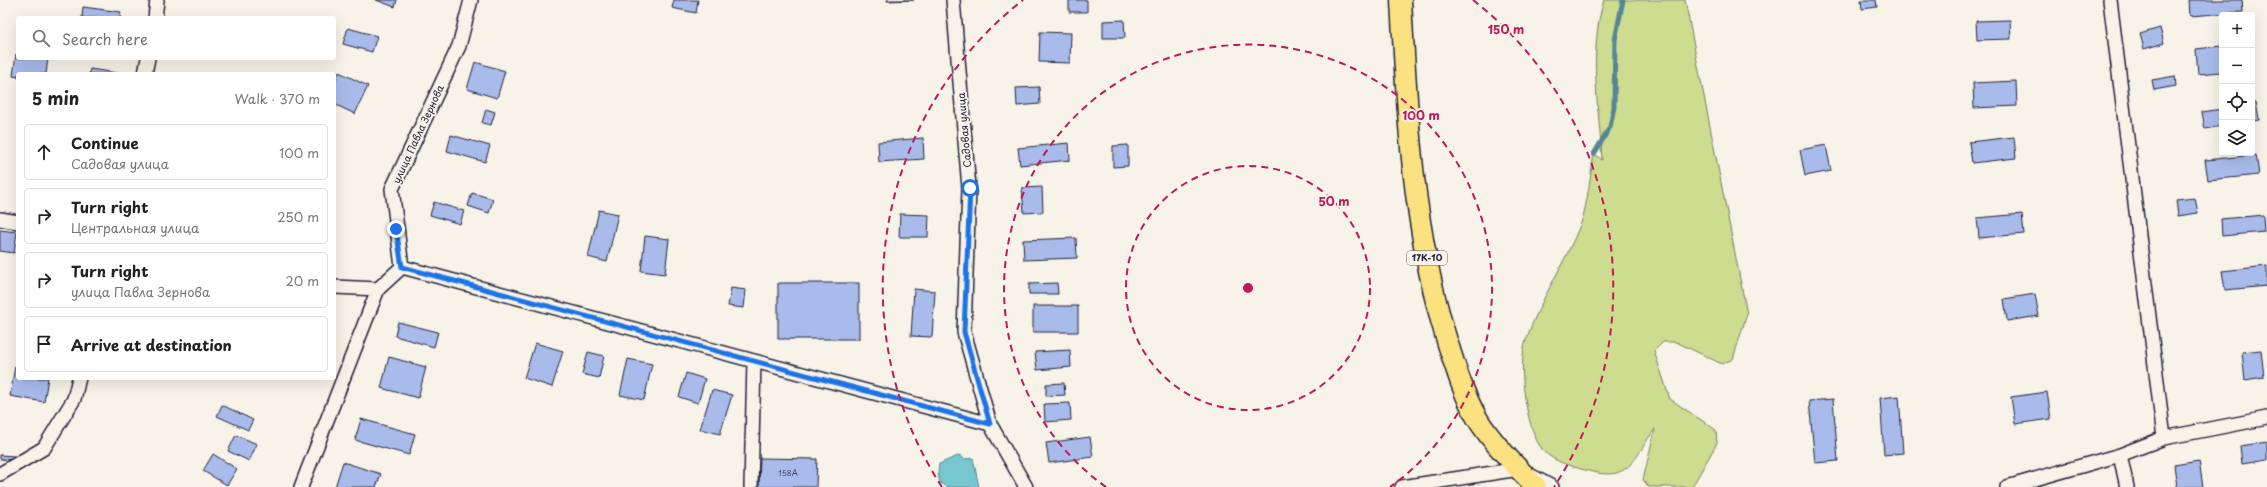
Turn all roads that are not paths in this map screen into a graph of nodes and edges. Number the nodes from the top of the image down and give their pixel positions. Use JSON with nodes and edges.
{"nodes":[{"id":1,"x":157,"y":0,"type":"edge"},
{"id":2,"x":471,"y":0,"type":"edge"},
{"id":3,"x":953,"y":0,"type":"edge"},
{"id":4,"x":1401,"y":0,"type":"edge"},
{"id":5,"x":2110,"y":0,"type":"edge"},
{"id":6,"x":155,"y":16,"type":"edge"},
{"id":7,"x":148,"y":60,"type":"edge"},
{"id":8,"x":145,"y":72,"type":"edge"},
{"id":9,"x":0,"y":220,"type":"edge"},
{"id":10,"x":16,"y":222,"type":"edge"},
{"id":11,"x":402,"y":267,"type":"junction"},
{"id":12,"x":336,"y":287,"type":"edge"},
{"id":13,"x":378,"y":289,"type":"junction"},
{"id":14,"x":754,"y":361,"type":"junction"},
{"id":15,"x":79,"y":380,"type":"edge"},
{"id":16,"x":2267,"y":418,"type":"edge"},
{"id":17,"x":990,"y":424,"type":"junction"},
{"id":18,"x":2164,"y":438,"type":"junction"},
{"id":19,"x":2120,"y":455,"type":"junction"},
{"id":20,"x":1519,"y":469,"type":"junction"},
{"id":21,"x":0,"y":474,"type":"edge"},
{"id":22,"x":301,"y":487,"type":"edge"},
{"id":23,"x":751,"y":487,"type":"edge"},
{"id":24,"x":1026,"y":487,"type":"edge"},
{"id":25,"x":1402,"y":487,"type":"edge"},
{"id":26,"x":1536,"y":487,"type":"edge"},
{"id":27,"x":1552,"y":487,"type":"edge"},
{"id":28,"x":2007,"y":487,"type":"edge"},
{"id":29,"x":2127,"y":487,"type":"edge"}],
"edges":[{"from":1,"to":6,"type":"street"},
{"from":2,"to":11,"type":"street","name":"улица Павла Зернова"},
{"from":3,"to":17,"type":"street","name":"Садовая улица"},
{"from":4,"to":20,"type":"main road","number":"17К-10"},
{"from":5,"to":18,"type":"street"},
{"from":7,"to":8,"type":"street"},
{"from":9,"to":10,"type":"street"},
{"from":11,"to":13,"type":"street"},
{"from":11,"to":14,"type":"street"},
{"from":12,"to":13,"type":"street"},
{"from":13,"to":22,"type":"street"},
{"from":14,"to":17,"type":"street"},
{"from":14,"to":23,"type":"street"},
{"from":15,"to":21,"type":"street"},
{"from":16,"to":18,"type":"street"},
{"from":17,"to":24,"type":"street","name":"Садовая улица"},
{"from":18,"to":19,"type":"street"},
{"from":19,"to":28,"type":"street"},
{"from":19,"to":29,"type":"street"},
{"from":20,"to":25,"type":"street"},
{"from":20,"to":26,"type":"main road","number":"17К-10"},
{"from":20,"to":27,"type":"street"}]}
